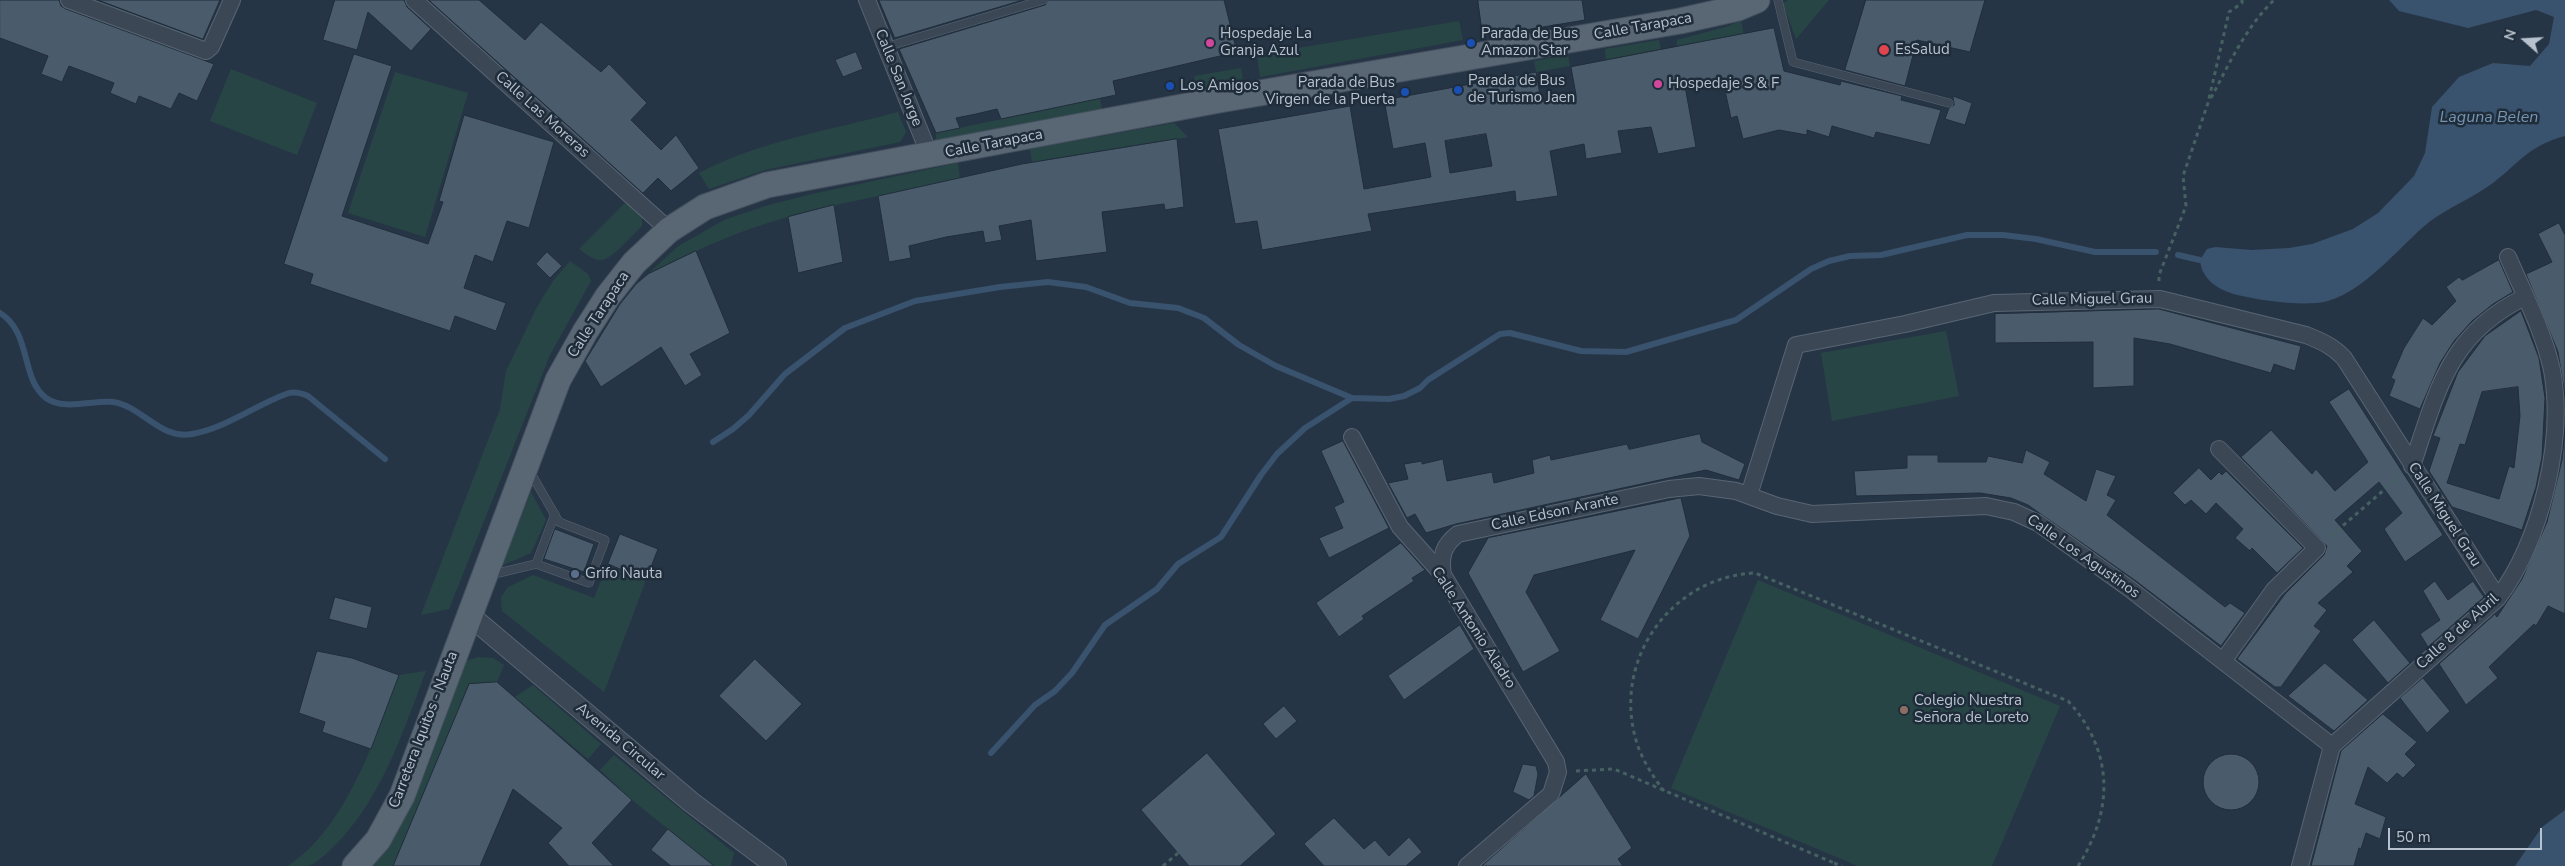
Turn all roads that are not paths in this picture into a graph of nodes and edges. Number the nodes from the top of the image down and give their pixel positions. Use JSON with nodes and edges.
{"nodes":[{"id":1,"x":70,"y":0,"type":"edge"},
{"id":2,"x":232,"y":0,"type":"edge"},
{"id":3,"x":414,"y":0,"type":"edge"},
{"id":4,"x":867,"y":0,"type":"edge"},
{"id":5,"x":1044,"y":0,"type":"edge"},
{"id":6,"x":1757,"y":0,"type":"edge"},
{"id":7,"x":1778,"y":0,"type":"edge"},
{"id":8,"x":886,"y":46,"type":"junction"},
{"id":9,"x":1949,"y":102,"type":"dead end"},
{"id":10,"x":930,"y":156,"type":"junction"},
{"id":11,"x":669,"y":230,"type":"junction"},
{"id":12,"x":2508,"y":257,"type":"dead end"},
{"id":13,"x":2525,"y":297,"type":"junction"},
{"id":14,"x":1352,"y":437,"type":"dead end"},
{"id":15,"x":2219,"y":449,"type":"dead end"},
{"id":16,"x":526,"y":464,"type":"junction"},
{"id":17,"x":2412,"y":466,"type":"junction"},
{"id":18,"x":1699,"y":486,"type":"joint"},
{"id":19,"x":1749,"y":495,"type":"junction"},
{"id":20,"x":555,"y":514,"type":"junction"},
{"id":21,"x":536,"y":564,"type":"junction"},
{"id":22,"x":1443,"y":575,"type":"junction"},
{"id":23,"x":483,"y":577,"type":"junction"},
{"id":24,"x":2498,"y":598,"type":"junction"},
{"id":25,"x":468,"y":614,"type":"junction"},
{"id":26,"x":2223,"y":661,"type":"junction"},
{"id":27,"x":2332,"y":746,"type":"junction"},
{"id":28,"x":355,"y":866,"type":"edge"},
{"id":29,"x":776,"y":866,"type":"edge"},
{"id":30,"x":1467,"y":866,"type":"edge"},
{"id":31,"x":2300,"y":866,"type":"edge"}],
"edges":[{"from":1,"to":2,"type":"street"},
{"from":3,"to":11,"type":"street","name":"Calle Las Moreras"},
{"from":4,"to":8,"type":"street","name":"Calle San Jorge"},
{"from":5,"to":8,"type":"lane"},
{"from":6,"to":10,"type":"main road","name":"Calle Tarapaca"},
{"from":7,"to":9,"type":"lane"},
{"from":8,"to":10,"type":"street","name":"Calle San Jorge"},
{"from":10,"to":11,"type":"main road","name":"Calle Tarapaca"},
{"from":11,"to":16,"type":"main road","name":"Calle Tarapaca"},
{"from":12,"to":13,"type":"street","name":"Calle 8 de Abril"},
{"from":13,"to":17,"type":"street"},
{"from":13,"to":24,"type":"street","name":"Calle 8 de Abril"},
{"from":14,"to":22,"type":"street","name":"Calle Antonio Aladro"},
{"from":15,"to":26,"type":"street"},
{"from":16,"to":20,"type":"lane"},
{"from":16,"to":23,"type":"main road","name":"Calle Tarapaca"},
{"from":17,"to":19,"type":"street","name":"Calle Miguel Grau"},
{"from":17,"to":24,"type":"street","name":"Calle Miguel Grau"},
{"from":18,"to":19,"type":"street","name":"Calle Los Agustinos"},
{"from":18,"to":22,"type":"street","name":"Calle Edson Arante"},
{"from":19,"to":26,"type":"street","name":"Calle Los Agustinos"},
{"from":20,"to":21,"type":"lane"},
{"from":20,"to":21,"type":"lane"},
{"from":21,"to":23,"type":"lane"},
{"from":22,"to":30,"type":"street","name":"Calle Antonio Aladro"},
{"from":23,"to":25,"type":"main road","name":"Calle Tarapaca"},
{"from":24,"to":27,"type":"street","name":"Calle 8 de Abril"},
{"from":25,"to":28,"type":"main road","name":"Carretera Iquitos - Nauta"},
{"from":25,"to":29,"type":"street","name":"Avenida Circular"},
{"from":26,"to":27,"type":"street","name":"Calle Los Agustinos"},
{"from":27,"to":31,"type":"street"}]}
